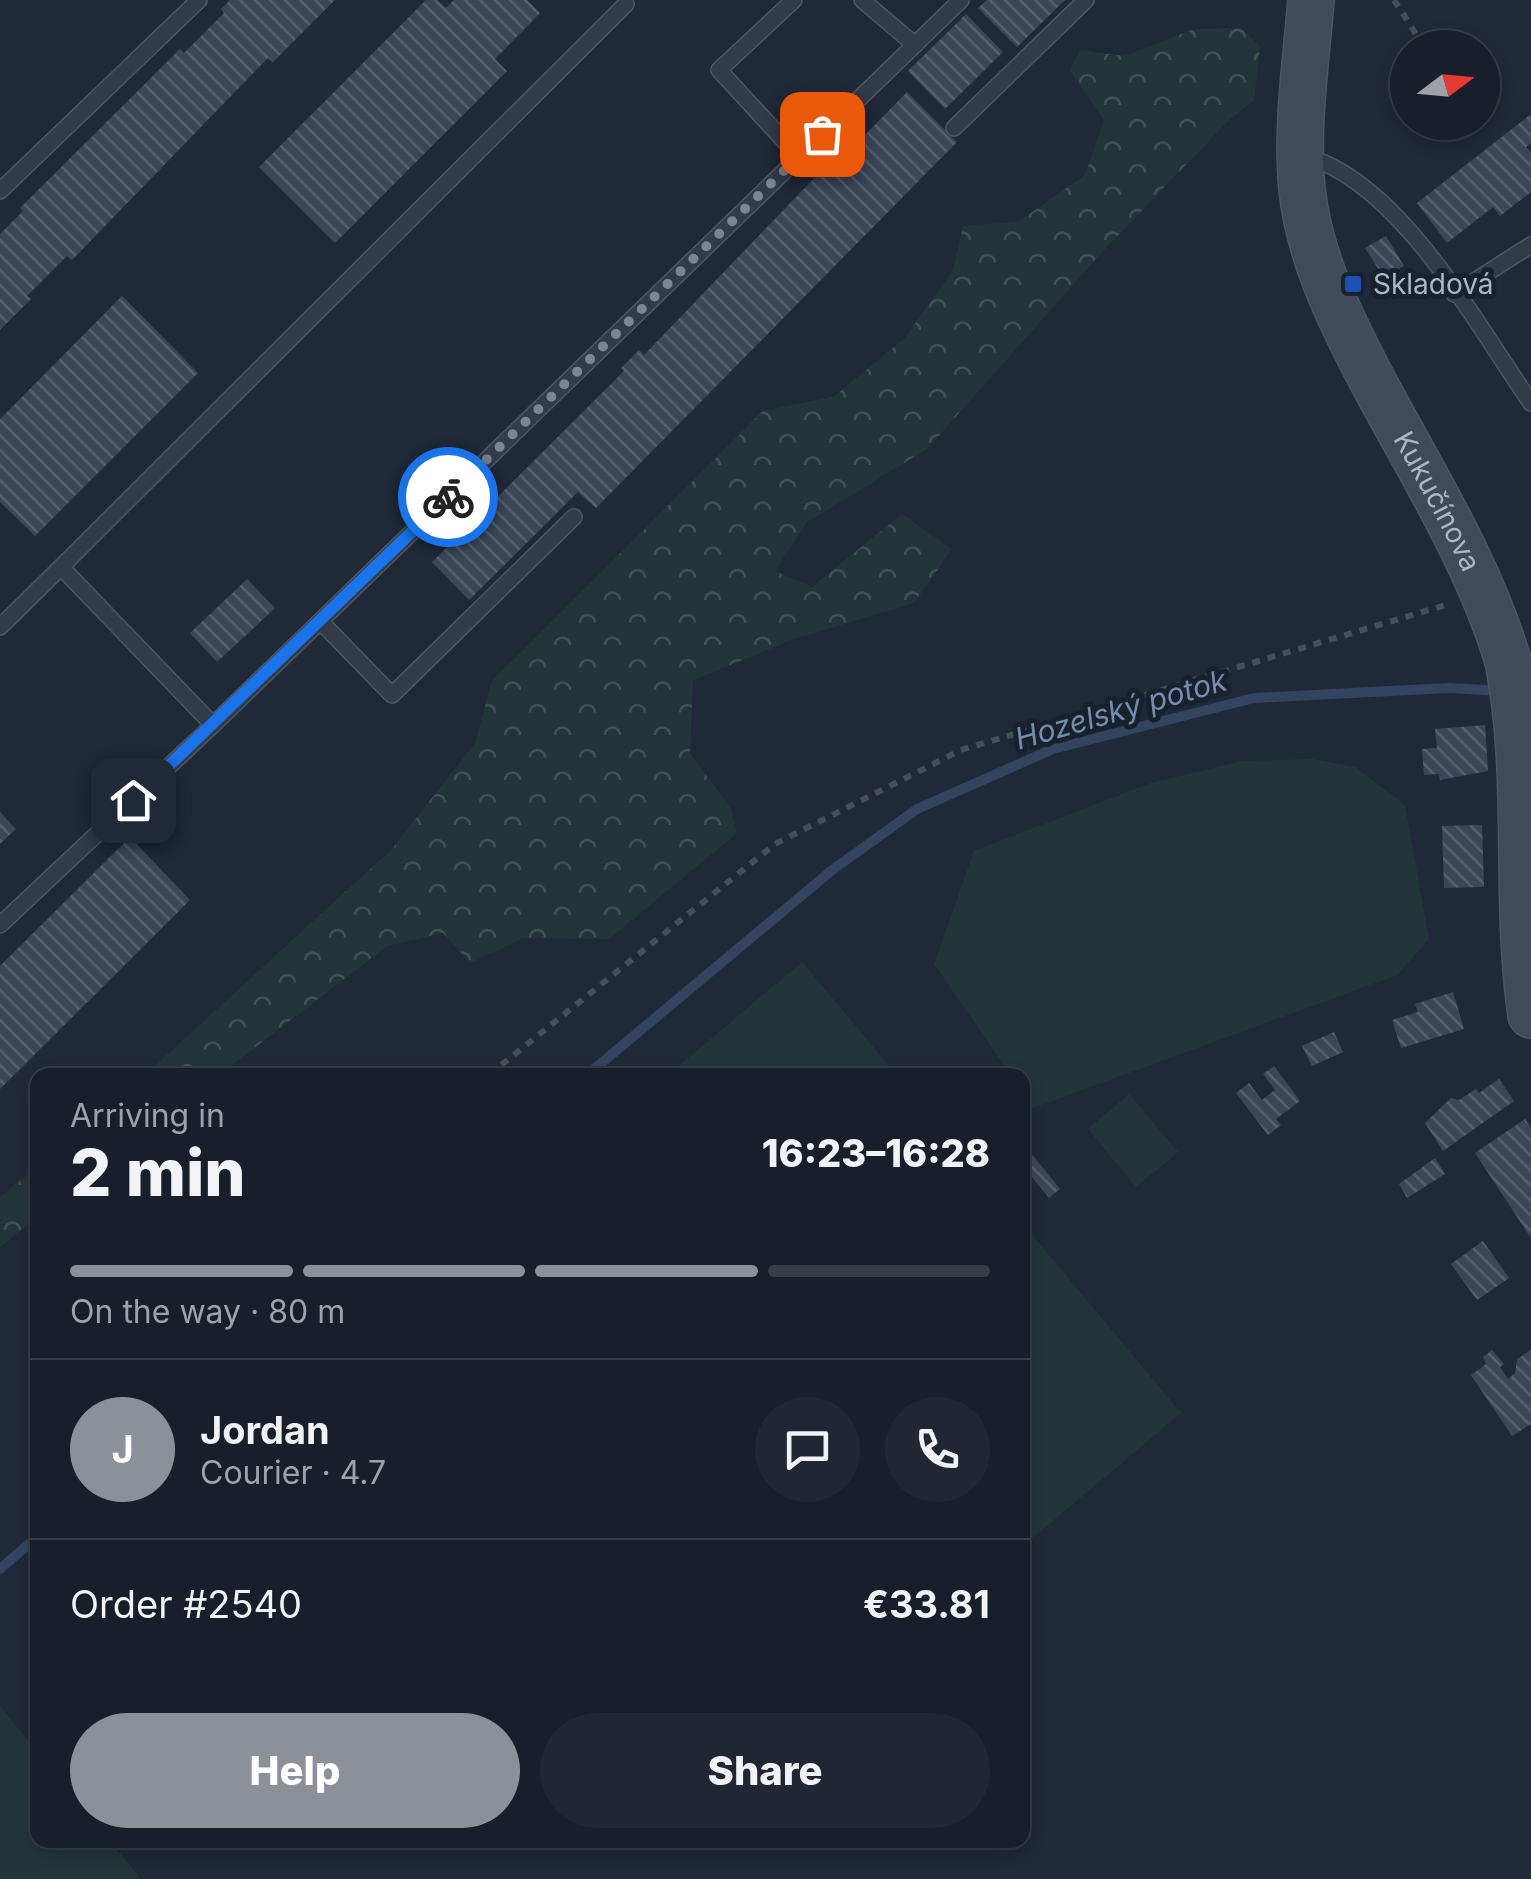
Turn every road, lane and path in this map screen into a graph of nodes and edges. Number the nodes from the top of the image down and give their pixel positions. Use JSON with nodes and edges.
{"nodes":[{"id":1,"x":199,"y":0,"type":"edge"},
{"id":2,"x":794,"y":0,"type":"edge"},
{"id":3,"x":862,"y":0,"type":"edge"},
{"id":4,"x":961,"y":0,"type":"edge"},
{"id":5,"x":1086,"y":0,"type":"edge"},
{"id":6,"x":1311,"y":0,"type":"edge"},
{"id":7,"x":1394,"y":0,"type":"edge"},
{"id":8,"x":626,"y":4,"type":"dead end"},
{"id":9,"x":1413,"y":30,"type":"edge"},
{"id":10,"x":915,"y":45,"type":"junction"},
{"id":11,"x":954,"y":128,"type":"dead end"},
{"id":12,"x":1301,"y":155,"type":"junction"},
{"id":13,"x":799,"y":157,"type":"junction"},
{"id":14,"x":0,"y":191,"type":"edge"},
{"id":15,"x":1531,"y":246,"type":"edge"},
{"id":16,"x":1454,"y":294,"type":"junction"},
{"id":17,"x":1531,"y":402,"type":"edge"},
{"id":18,"x":574,"y":516,"type":"dead end"},
{"id":19,"x":61,"y":567,"type":"junction"},
{"id":20,"x":1481,"y":587,"type":"junction"},
{"id":21,"x":320,"y":621,"type":"junction"},
{"id":22,"x":0,"y":627,"type":"edge"},
{"id":23,"x":213,"y":725,"type":"junction"},
{"id":24,"x":0,"y":925,"type":"edge"},
{"id":25,"x":1531,"y":1015,"type":"edge"},
{"id":26,"x":498,"y":1068,"type":"edge"}],
"edges":[{"from":1,"to":14,"type":"lane"},
{"from":2,"to":13,"type":"lane"},
{"from":3,"to":10,"type":"lane"},
{"from":4,"to":10,"type":"lane"},
{"from":5,"to":11,"type":"lane"},
{"from":6,"to":12,"type":"street","name":"Kukučínova"},
{"from":7,"to":9,"type":"path"},
{"from":8,"to":19,"type":"lane"},
{"from":10,"to":13,"type":"lane"},
{"from":12,"to":16,"type":"lane"},
{"from":12,"to":20,"type":"street","name":"Kukučínova"},
{"from":13,"to":21,"type":"lane"},
{"from":15,"to":16,"type":"lane"},
{"from":16,"to":17,"type":"lane"},
{"from":18,"to":21,"type":"lane"},
{"from":19,"to":22,"type":"lane"},
{"from":19,"to":23,"type":"lane"},
{"from":20,"to":25,"type":"street","name":"Kukučínova"},
{"from":20,"to":26,"type":"path"},
{"from":21,"to":23,"type":"lane"},
{"from":23,"to":24,"type":"lane"}]}
